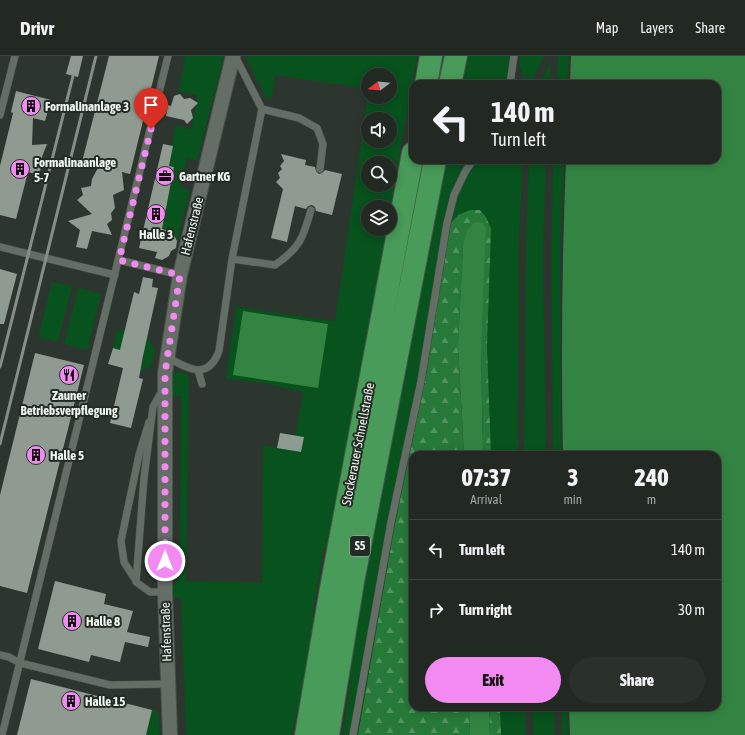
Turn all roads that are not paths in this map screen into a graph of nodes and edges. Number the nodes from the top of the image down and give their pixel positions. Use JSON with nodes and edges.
{"nodes":[{"id":1,"x":15,"y":56,"type":"edge"},
{"id":2,"x":168,"y":56,"type":"edge"},
{"id":3,"x":234,"y":56,"type":"edge"},
{"id":4,"x":432,"y":56,"type":"edge"},
{"id":5,"x":456,"y":56,"type":"edge"},
{"id":6,"x":514,"y":56,"type":"edge"},
{"id":7,"x":427,"y":80,"type":"edge"},
{"id":8,"x":451,"y":80,"type":"edge"},
{"id":9,"x":511,"y":80,"type":"edge"},
{"id":10,"x":262,"y":109,"type":"junction"},
{"id":11,"x":0,"y":115,"type":"edge"},
{"id":12,"x":411,"y":164,"type":"edge"},
{"id":13,"x":434,"y":164,"type":"edge"},
{"id":14,"x":470,"y":164,"type":"edge"},
{"id":15,"x":320,"y":169,"type":"dead end"},
{"id":16,"x":311,"y":210,"type":"dead end"},
{"id":17,"x":0,"y":247,"type":"edge"},
{"id":18,"x":232,"y":259,"type":"junction"},
{"id":19,"x":119,"y":260,"type":"junction"},
{"id":20,"x":115,"y":275,"type":"junction"},
{"id":21,"x":180,"y":275,"type":"junction"},
{"id":22,"x":167,"y":357,"type":"junction"},
{"id":23,"x":198,"y":370,"type":"junction"},
{"id":24,"x":202,"y":384,"type":"dead end"},
{"id":25,"x":165,"y":386,"type":"junction"},
{"id":26,"x":153,"y":407,"type":"junction"},
{"id":27,"x":136,"y":582,"type":"junction"},
{"id":28,"x":165,"y":592,"type":"junction"},
{"id":29,"x":0,"y":655,"type":"edge"},
{"id":30,"x":20,"y":663,"type":"junction"},
{"id":31,"x":168,"y":684,"type":"junction"},
{"id":32,"x":2,"y":735,"type":"edge"},
{"id":33,"x":170,"y":735,"type":"edge"},
{"id":34,"x":306,"y":735,"type":"edge"},
{"id":35,"x":328,"y":735,"type":"edge"},
{"id":36,"x":353,"y":735,"type":"edge"}],
"edges":[{"from":1,"to":11,"type":"lane"},
{"from":2,"to":19,"type":"lane"},
{"from":3,"to":10,"type":"lane"},
{"from":3,"to":21,"type":"street","name":"Hafenstraße"},
{"from":4,"to":7,"type":"highway"},
{"from":5,"to":8,"type":"highway"},
{"from":6,"to":9,"type":"lane"},
{"from":10,"to":15,"type":"lane"},
{"from":10,"to":18,"type":"lane"},
{"from":12,"to":34,"type":"highway","name":"Stockerauer Schnellstraße","number":"S5"},
{"from":13,"to":35,"type":"highway","name":"Stockerauer Schnellstraße","number":"S5"},
{"from":14,"to":36,"type":"lane"},
{"from":16,"to":18,"type":"lane"},
{"from":17,"to":20,"type":"lane"},
{"from":18,"to":23,"type":"lane"},
{"from":19,"to":20,"type":"lane"},
{"from":19,"to":21,"type":"lane"},
{"from":20,"to":30,"type":"lane"},
{"from":21,"to":22,"type":"street","name":"Hafenstraße"},
{"from":22,"to":23,"type":"lane"},
{"from":22,"to":25,"type":"street","name":"Hafenstraße"},
{"from":23,"to":24,"type":"lane"},
{"from":25,"to":26,"type":"lane"},
{"from":25,"to":28,"type":"street","name":"Hafenstraße"},
{"from":26,"to":27,"type":"lane"},
{"from":26,"to":27,"type":"lane"},
{"from":27,"to":28,"type":"lane"},
{"from":28,"to":31,"type":"street","name":"Hafenstraße"},
{"from":29,"to":30,"type":"lane"},
{"from":30,"to":31,"type":"lane"},
{"from":30,"to":32,"type":"lane"},
{"from":31,"to":33,"type":"street","name":"Hafenstraße"}]}
